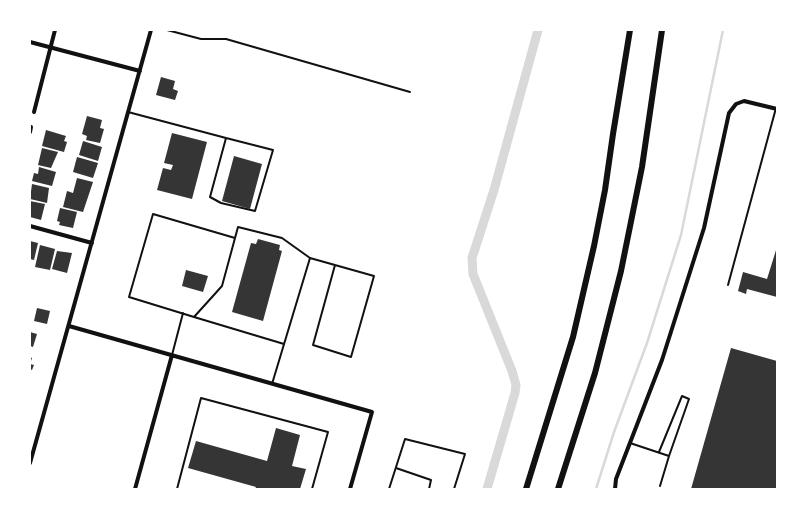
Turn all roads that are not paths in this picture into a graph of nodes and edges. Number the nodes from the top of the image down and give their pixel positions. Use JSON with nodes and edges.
{"nodes":[{"id":1,"x":55,"y":30,"type":"edge"},
{"id":2,"x":151,"y":30,"type":"edge"},
{"id":3,"x":167,"y":30,"type":"edge"},
{"id":4,"x":630,"y":30,"type":"edge"},
{"id":5,"x":662,"y":30,"type":"edge"},
{"id":6,"x":30,"y":42,"type":"edge"},
{"id":7,"x":50,"y":48,"type":"junction"},
{"id":8,"x":140,"y":71,"type":"junction"},
{"id":9,"x":410,"y":92,"type":"dead end"},
{"id":10,"x":777,"y":109,"type":"edge"},
{"id":11,"x":34,"y":112,"type":"dead end"},
{"id":12,"x":128,"y":112,"type":"junction"},
{"id":13,"x":226,"y":138,"type":"junction"},
{"id":14,"x":30,"y":226,"type":"edge"},
{"id":15,"x":236,"y":238,"type":"junction"},
{"id":16,"x":92,"y":243,"type":"junction"},
{"id":17,"x":310,"y":258,"type":"junction"},
{"id":18,"x":335,"y":265,"type":"junction"},
{"id":19,"x":728,"y":285,"type":"dead end"},
{"id":20,"x":184,"y":313,"type":"junction"},
{"id":21,"x":194,"y":317,"type":"junction"},
{"id":22,"x":69,"y":326,"type":"junction"},
{"id":23,"x":284,"y":344,"type":"junction"},
{"id":24,"x":172,"y":356,"type":"junction"},
{"id":25,"x":272,"y":384,"type":"junction"},
{"id":26,"x":630,"y":443,"type":"junction"},
{"id":27,"x":658,"y":452,"type":"junction"},
{"id":28,"x":669,"y":456,"type":"junction"},
{"id":29,"x":30,"y":463,"type":"edge"},
{"id":30,"x":396,"y":468,"type":"junction"},
{"id":31,"x":660,"y":486,"type":"dead end"},
{"id":32,"x":135,"y":489,"type":"edge"},
{"id":33,"x":177,"y":489,"type":"edge"},
{"id":34,"x":312,"y":489,"type":"edge"},
{"id":35,"x":350,"y":489,"type":"edge"},
{"id":36,"x":390,"y":489,"type":"edge"},
{"id":37,"x":429,"y":489,"type":"edge"},
{"id":38,"x":454,"y":489,"type":"edge"},
{"id":39,"x":526,"y":489,"type":"edge"},
{"id":40,"x":558,"y":489,"type":"edge"},
{"id":41,"x":615,"y":489,"type":"edge"}],
"edges":[{"from":1,"to":7,"type":"street"},
{"from":2,"to":8,"type":"street"},
{"from":3,"to":9,"type":"lane"},
{"from":4,"to":39,"type":"highway"},
{"from":5,"to":40,"type":"highway"},
{"from":6,"to":7,"type":"street"},
{"from":7,"to":8,"type":"street"},
{"from":7,"to":11,"type":"street"},
{"from":8,"to":12,"type":"street"},
{"from":10,"to":19,"type":"lane"},
{"from":10,"to":26,"type":"street"},
{"from":12,"to":13,"type":"lane"},
{"from":12,"to":16,"type":"street"},
{"from":13,"to":13,"type":"lane"},
{"from":14,"to":16,"type":"street"},
{"from":15,"to":17,"type":"lane"},
{"from":15,"to":20,"type":"lane"},
{"from":15,"to":21,"type":"lane"},
{"from":16,"to":22,"type":"street"},
{"from":17,"to":18,"type":"lane"},
{"from":17,"to":23,"type":"lane"},
{"from":18,"to":18,"type":"lane"},
{"from":20,"to":21,"type":"lane"},
{"from":20,"to":24,"type":"lane"},
{"from":21,"to":23,"type":"lane"},
{"from":22,"to":24,"type":"street"},
{"from":22,"to":29,"type":"street"},
{"from":23,"to":25,"type":"lane"},
{"from":24,"to":25,"type":"street"},
{"from":24,"to":32,"type":"street"},
{"from":25,"to":35,"type":"street"},
{"from":26,"to":27,"type":"lane"},
{"from":26,"to":41,"type":"street"},
{"from":27,"to":28,"type":"lane"},
{"from":27,"to":28,"type":"lane"},
{"from":28,"to":31,"type":"lane"},
{"from":30,"to":36,"type":"lane"},
{"from":30,"to":37,"type":"lane"},
{"from":30,"to":38,"type":"lane"},
{"from":33,"to":34,"type":"lane"}]}
